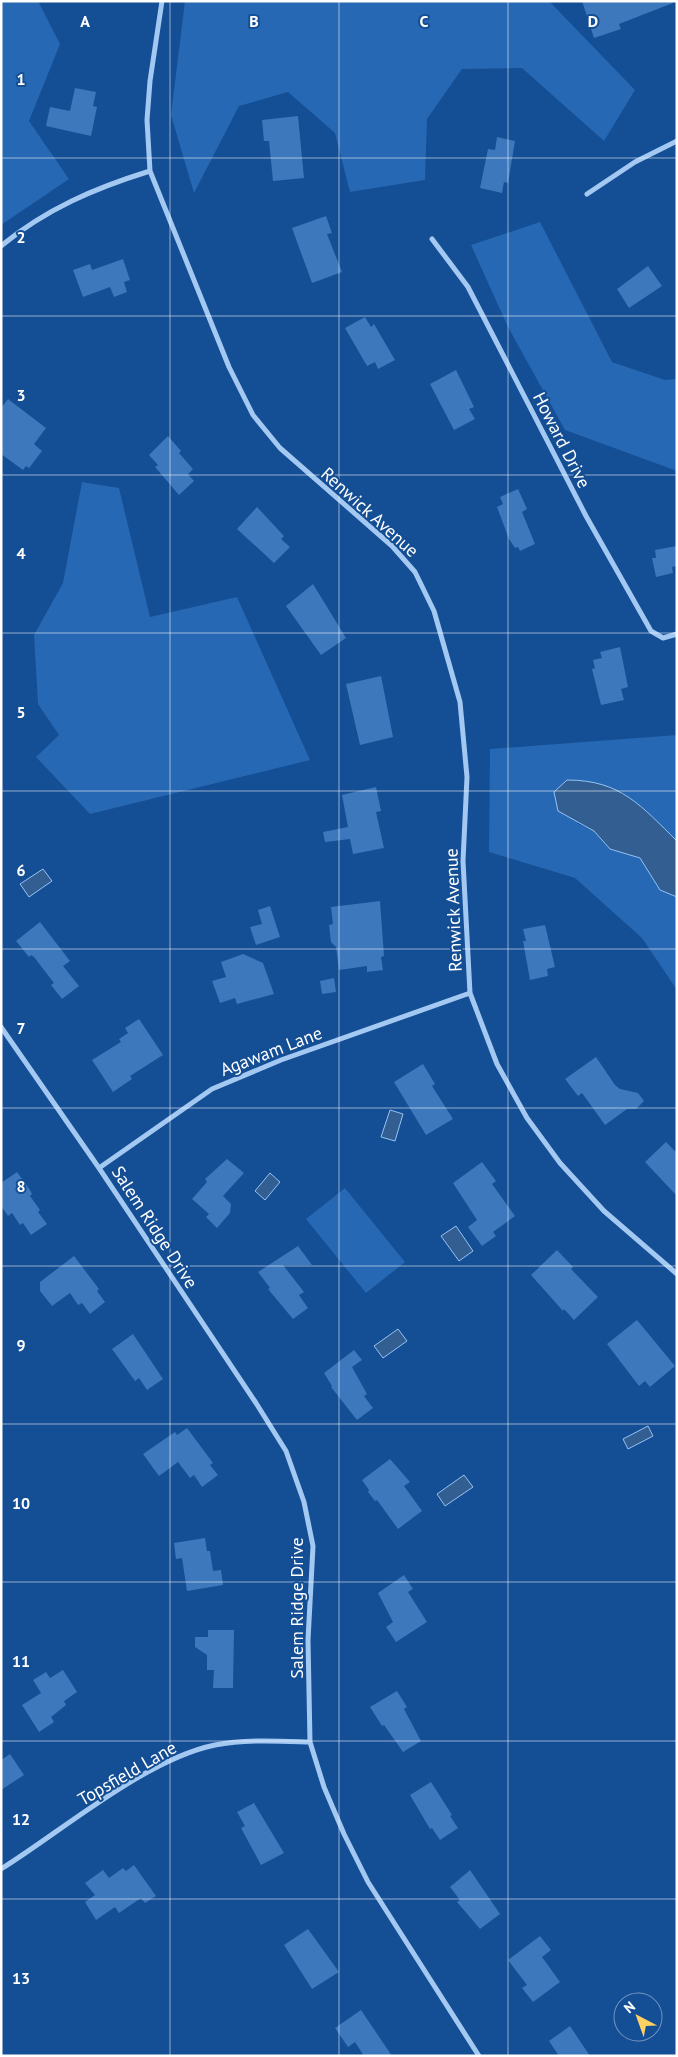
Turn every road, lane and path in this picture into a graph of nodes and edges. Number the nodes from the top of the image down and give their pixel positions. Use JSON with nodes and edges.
{"nodes":[{"id":1,"x":162,"y":1,"type":"edge"},
{"id":2,"x":677,"y":141,"type":"edge"},
{"id":3,"x":150,"y":171,"type":"junction"},
{"id":4,"x":587,"y":194,"type":"dead end"},
{"id":5,"x":432,"y":239,"type":"dead end"},
{"id":6,"x":1,"y":246,"type":"edge"},
{"id":7,"x":677,"y":634,"type":"edge"},
{"id":8,"x":470,"y":993,"type":"junction"},
{"id":9,"x":1,"y":1027,"type":"edge"},
{"id":10,"x":100,"y":1168,"type":"junction"},
{"id":11,"x":677,"y":1274,"type":"edge"},
{"id":12,"x":310,"y":1742,"type":"junction"},
{"id":13,"x":1,"y":1869,"type":"edge"},
{"id":14,"x":479,"y":2056,"type":"edge"}],
"edges":[{"from":1,"to":3,"type":"street","name":"Renwick Avenue"},
{"from":2,"to":4,"type":"street"},
{"from":3,"to":6,"type":"street"},
{"from":3,"to":8,"type":"street","name":"Renwick Avenue"},
{"from":5,"to":7,"type":"street","name":"Howard Drive"},
{"from":8,"to":10,"type":"street","name":"Agawam Lane"},
{"from":8,"to":11,"type":"street","name":"Renwick Avenue"},
{"from":9,"to":10,"type":"street","name":"Salem Ridge Drive"},
{"from":10,"to":12,"type":"street","name":"Salem Ridge Drive"},
{"from":12,"to":13,"type":"street","name":"Topsfield Lane"},
{"from":12,"to":14,"type":"street","name":"Salem Ridge Drive"}]}
